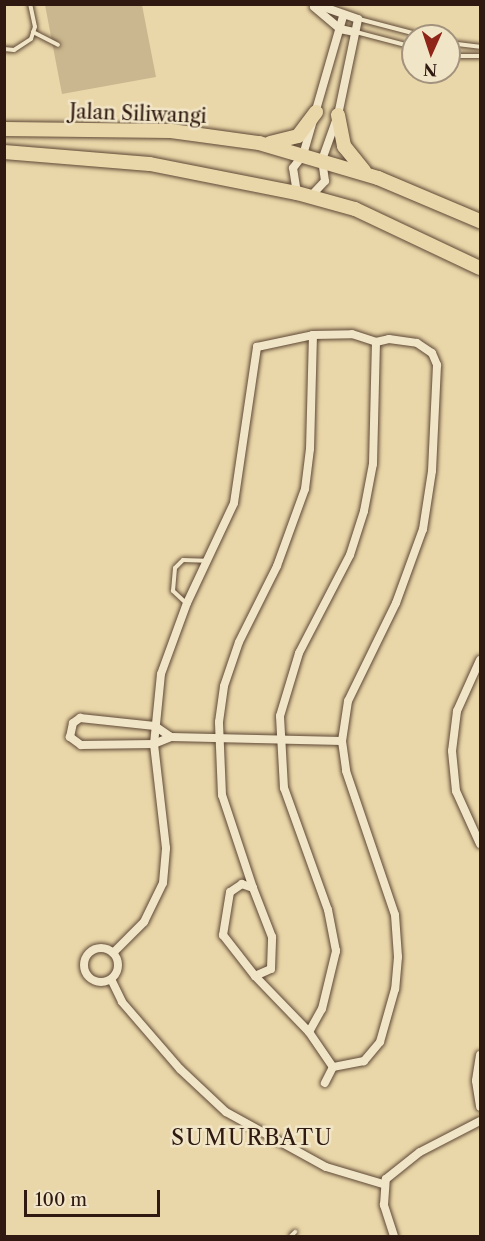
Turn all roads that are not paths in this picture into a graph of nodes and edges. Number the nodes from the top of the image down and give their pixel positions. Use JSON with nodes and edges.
{"nodes":[{"id":1,"x":30,"y":4,"type":"edge"},
{"id":2,"x":314,"y":4,"type":"edge"},
{"id":3,"x":343,"y":16,"type":"junction"},
{"id":4,"x":358,"y":19,"type":"junction"},
{"id":5,"x":340,"y":29,"type":"junction"},
{"id":6,"x":401,"y":30,"type":"edge"},
{"id":7,"x":33,"y":32,"type":"junction"},
{"id":8,"x":354,"y":32,"type":"junction"},
{"id":9,"x":401,"y":44,"type":"edge"},
{"id":10,"x":58,"y":45,"type":"dead end"},
{"id":11,"x":461,"y":45,"type":"edge"},
{"id":12,"x":480,"y":47,"type":"edge"},
{"id":13,"x":4,"y":49,"type":"edge"},
{"id":14,"x":461,"y":56,"type":"edge"},
{"id":15,"x":480,"y":56,"type":"edge"},
{"id":16,"x":316,"y":112,"type":"junction"},
{"id":17,"x":338,"y":116,"type":"junction"},
{"id":18,"x":4,"y":129,"type":"edge"},
{"id":19,"x":259,"y":143,"type":"junction"},
{"id":20,"x":4,"y":152,"type":"edge"},
{"id":21,"x":303,"y":155,"type":"junction"},
{"id":22,"x":322,"y":160,"type":"junction"},
{"id":23,"x":378,"y":178,"type":"junction"},
{"id":24,"x":304,"y":195,"type":"junction"},
{"id":25,"x":480,"y":221,"type":"edge"},
{"id":26,"x":480,"y":268,"type":"edge"},
{"id":27,"x":313,"y":335,"type":"junction"},
{"id":28,"x":376,"y":342,"type":"junction"},
{"id":29,"x":208,"y":561,"type":"junction"},
{"id":30,"x":187,"y":603,"type":"junction"},
{"id":31,"x":480,"y":660,"type":"edge"},
{"id":32,"x":155,"y":726,"type":"junction"},
{"id":33,"x":171,"y":737,"type":"junction"},
{"id":34,"x":218,"y":739,"type":"junction"},
{"id":35,"x":279,"y":740,"type":"junction"},
{"id":36,"x":342,"y":741,"type":"junction"},
{"id":37,"x":154,"y":744,"type":"junction"},
{"id":38,"x":480,"y":844,"type":"edge"},
{"id":39,"x":253,"y":888,"type":"junction"},
{"id":40,"x":113,"y":953,"type":"junction"},
{"id":41,"x":255,"y":976,"type":"junction"},
{"id":42,"x":111,"y":979,"type":"junction"},
{"id":43,"x":309,"y":1032,"type":"junction"},
{"id":44,"x":480,"y":1055,"type":"edge"},
{"id":45,"x":333,"y":1067,"type":"junction"},
{"id":46,"x":324,"y":1083,"type":"dead end"},
{"id":47,"x":480,"y":1107,"type":"edge"},
{"id":48,"x":480,"y":1121,"type":"edge"},
{"id":49,"x":383,"y":1184,"type":"junction"},
{"id":50,"x":295,"y":1232,"type":"dead end"},
{"id":51,"x":291,"y":1236,"type":"edge"},
{"id":52,"x":394,"y":1236,"type":"edge"}],
"edges":[{"from":1,"to":7,"type":"lane"},
{"from":2,"to":3,"type":"street"},
{"from":2,"to":5,"type":"street"},
{"from":3,"to":4,"type":"street"},
{"from":3,"to":5,"type":"street"},
{"from":4,"to":6,"type":"lane"},
{"from":4,"to":8,"type":"street"},
{"from":5,"to":8,"type":"street"},
{"from":5,"to":16,"type":"street"},
{"from":7,"to":10,"type":"lane"},
{"from":7,"to":13,"type":"lane"},
{"from":8,"to":9,"type":"lane"},
{"from":8,"to":17,"type":"street"},
{"from":11,"to":12,"type":"lane"},
{"from":14,"to":15,"type":"lane"},
{"from":16,"to":19,"type":"main road"},
{"from":16,"to":21,"type":"street"},
{"from":17,"to":22,"type":"street"},
{"from":17,"to":23,"type":"main road"},
{"from":18,"to":19,"type":"main road","name":"Jalan Siliwangi"},
{"from":19,"to":21,"type":"main road","name":"Jalan Siliwangi"},
{"from":20,"to":24,"type":"main road"},
{"from":21,"to":22,"type":"main road","name":"Jalan Siliwangi"},
{"from":21,"to":24,"type":"street"},
{"from":22,"to":23,"type":"main road","name":"Jalan Siliwangi"},
{"from":22,"to":24,"type":"street"},
{"from":23,"to":25,"type":"main road"},
{"from":24,"to":26,"type":"main road"},
{"from":27,"to":28,"type":"street"},
{"from":27,"to":29,"type":"street"},
{"from":27,"to":34,"type":"street"},
{"from":28,"to":35,"type":"street"},
{"from":28,"to":36,"type":"street"},
{"from":29,"to":30,"type":"street"},
{"from":29,"to":30,"type":"lane"},
{"from":30,"to":32,"type":"street"},
{"from":31,"to":38,"type":"street"},
{"from":32,"to":33,"type":"street"},
{"from":32,"to":37,"type":"street"},
{"from":32,"to":37,"type":"street"},
{"from":33,"to":34,"type":"street"},
{"from":33,"to":37,"type":"street"},
{"from":34,"to":35,"type":"street"},
{"from":34,"to":39,"type":"street"},
{"from":35,"to":36,"type":"street"},
{"from":35,"to":43,"type":"street"},
{"from":36,"to":45,"type":"street"},
{"from":37,"to":40,"type":"street"},
{"from":39,"to":41,"type":"street"},
{"from":39,"to":41,"type":"street"},
{"from":40,"to":42,"type":"street"},
{"from":40,"to":42,"type":"street"},
{"from":41,"to":43,"type":"street"},
{"from":42,"to":49,"type":"street"},
{"from":43,"to":45,"type":"street"},
{"from":44,"to":47,"type":"street"},
{"from":45,"to":46,"type":"street"},
{"from":48,"to":49,"type":"street"},
{"from":49,"to":52,"type":"street"},
{"from":50,"to":51,"type":"lane"}]}
